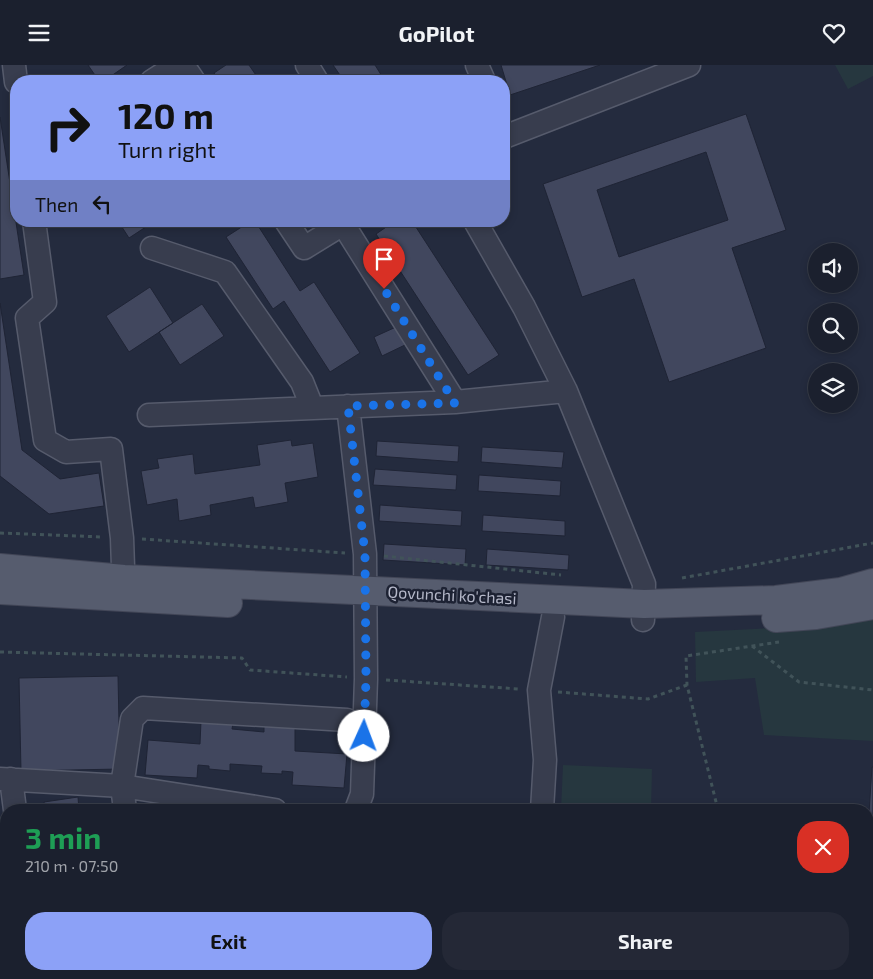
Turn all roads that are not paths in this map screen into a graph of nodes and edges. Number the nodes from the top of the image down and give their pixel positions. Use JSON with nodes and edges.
{"nodes":[{"id":1,"x":178,"y":65,"type":"edge"},
{"id":2,"x":689,"y":65,"type":"edge"},
{"id":3,"x":162,"y":75,"type":"edge"},
{"id":4,"x":510,"y":133,"type":"edge"},
{"id":5,"x":35,"y":227,"type":"edge"},
{"id":6,"x":290,"y":227,"type":"edge"},
{"id":7,"x":337,"y":227,"type":"edge"},
{"id":8,"x":348,"y":227,"type":"edge"},
{"id":9,"x":478,"y":227,"type":"edge"},
{"id":10,"x":152,"y":248,"type":"dead end"},
{"id":11,"x":566,"y":391,"type":"junction"},
{"id":12,"x":455,"y":403,"type":"junction"},
{"id":13,"x":348,"y":406,"type":"junction"},
{"id":14,"x":312,"y":407,"type":"junction"},
{"id":15,"x":149,"y":415,"type":"dead end"},
{"id":16,"x":0,"y":568,"type":"edge"},
{"id":17,"x":873,"y":583,"type":"edge"},
{"id":18,"x":124,"y":589,"type":"junction"},
{"id":19,"x":0,"y":590,"type":"edge"},
{"id":20,"x":365,"y":600,"type":"junction"},
{"id":21,"x":873,"y":605,"type":"edge"},
{"id":22,"x":643,"y":612,"type":"junction"},
{"id":23,"x":553,"y":617,"type":"junction"},
{"id":24,"x":347,"y":720,"type":"dead end"},
{"id":25,"x":6,"y":779,"type":"edge"},
{"id":26,"x":122,"y":786,"type":"junction"},
{"id":27,"x":13,"y":804,"type":"edge"},
{"id":28,"x":124,"y":804,"type":"edge"},
{"id":29,"x":237,"y":804,"type":"edge"},
{"id":30,"x":358,"y":804,"type":"edge"},
{"id":31,"x":542,"y":804,"type":"edge"}],
"edges":[{"from":1,"to":3,"type":"street"},
{"from":2,"to":4,"type":"street"},
{"from":5,"to":18,"type":"street"},
{"from":6,"to":7,"type":"street"},
{"from":8,"to":12,"type":"street"},
{"from":9,"to":11,"type":"street"},
{"from":10,"to":14,"type":"street"},
{"from":11,"to":12,"type":"street"},
{"from":11,"to":22,"type":"street"},
{"from":12,"to":13,"type":"street"},
{"from":13,"to":14,"type":"street"},
{"from":13,"to":20,"type":"street"},
{"from":14,"to":15,"type":"street"},
{"from":16,"to":18,"type":"main road","name":"Qovunchi ko'chasi"},
{"from":17,"to":22,"type":"main road","name":"Qovunchi ko'chasi"},
{"from":18,"to":19,"type":"main road","name":"Qovunchi ko'chasi"},
{"from":18,"to":20,"type":"main road","name":"Qovunchi ko'chasi"},
{"from":20,"to":22,"type":"main road","name":"Qovunchi ko'chasi"},
{"from":20,"to":23,"type":"main road","name":"Qovunchi ko'chasi"},
{"from":20,"to":30,"type":"street"},
{"from":21,"to":22,"type":"main road","name":"Qovunchi ko'chasi"},
{"from":22,"to":23,"type":"main road","name":"Qovunchi ko'chasi"},
{"from":23,"to":31,"type":"street"},
{"from":24,"to":26,"type":"street"},
{"from":25,"to":26,"type":"street"},
{"from":25,"to":27,"type":"street"},
{"from":26,"to":28,"type":"street"},
{"from":26,"to":29,"type":"street"}]}
